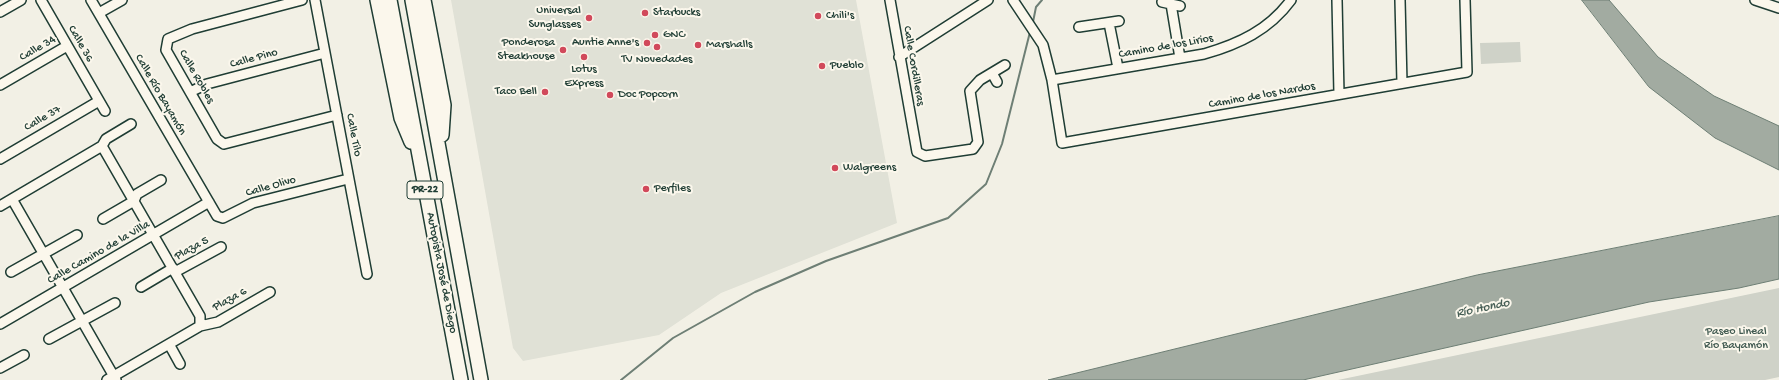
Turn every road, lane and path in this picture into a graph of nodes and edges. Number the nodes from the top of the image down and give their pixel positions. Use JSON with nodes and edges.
{"nodes":[{"id":1,"x":21,"y":0,"type":"edge"},
{"id":2,"x":41,"y":0,"type":"edge"},
{"id":3,"x":91,"y":0,"type":"edge"},
{"id":4,"x":122,"y":0,"type":"edge"},
{"id":5,"x":302,"y":0,"type":"edge"},
{"id":6,"x":315,"y":0,"type":"edge"},
{"id":7,"x":377,"y":0,"type":"edge"},
{"id":8,"x":390,"y":0,"type":"edge"},
{"id":9,"x":397,"y":0,"type":"edge"},
{"id":10,"x":404,"y":0,"type":"edge"},
{"id":11,"x":412,"y":0,"type":"edge"},
{"id":12,"x":424,"y":0,"type":"edge"},
{"id":13,"x":890,"y":0,"type":"edge"},
{"id":14,"x":988,"y":0,"type":"edge"},
{"id":15,"x":1013,"y":0,"type":"edge"},
{"id":16,"x":1291,"y":0,"type":"edge"},
{"id":17,"x":1337,"y":0,"type":"edge"},
{"id":18,"x":1400,"y":0,"type":"edge"},
{"id":19,"x":1465,"y":0,"type":"edge"},
{"id":20,"x":1755,"y":0,"type":"edge"},
{"id":21,"x":1171,"y":4,"type":"dead end"},
{"id":22,"x":1779,"y":8,"type":"edge"},
{"id":23,"x":0,"y":12,"type":"edge"},
{"id":24,"x":99,"y":13,"type":"junction"},
{"id":25,"x":1119,"y":21,"type":"dead end"},
{"id":26,"x":1110,"y":23,"type":"junction"},
{"id":27,"x":1079,"y":27,"type":"dead end"},
{"id":28,"x":67,"y":46,"type":"junction"},
{"id":29,"x":325,"y":52,"type":"junction"},
{"id":30,"x":899,"y":57,"type":"junction"},
{"id":31,"x":1180,"y":58,"type":"junction"},
{"id":32,"x":1005,"y":65,"type":"dead end"},
{"id":33,"x":1118,"y":68,"type":"junction"},
{"id":34,"x":992,"y":73,"type":"junction"},
{"id":35,"x":1052,"y":80,"type":"junction"},
{"id":36,"x":998,"y":82,"type":"dead end"},
{"id":37,"x":1402,"y":83,"type":"junction"},
{"id":38,"x":0,"y":85,"type":"edge"},
{"id":39,"x":190,"y":92,"type":"junction"},
{"id":40,"x":1339,"y":94,"type":"junction"},
{"id":41,"x":99,"y":100,"type":"junction"},
{"id":42,"x":105,"y":111,"type":"dead end"},
{"id":43,"x":337,"y":115,"type":"junction"},
{"id":44,"x":131,"y":124,"type":"dead end"},
{"id":45,"x":102,"y":146,"type":"junction"},
{"id":46,"x":441,"y":157,"type":"junction"},
{"id":47,"x":0,"y":159,"type":"edge"},
{"id":48,"x":420,"y":163,"type":"junction"},
{"id":49,"x":348,"y":179,"type":"junction"},
{"id":50,"x":161,"y":180,"type":"dead end"},
{"id":51,"x":12,"y":199,"type":"junction"},
{"id":52,"x":134,"y":201,"type":"junction"},
{"id":53,"x":449,"y":201,"type":"junction"},
{"id":54,"x":209,"y":202,"type":"junction"},
{"id":55,"x":0,"y":206,"type":"edge"},
{"id":56,"x":103,"y":219,"type":"dead end"},
{"id":57,"x":76,"y":235,"type":"dead end"},
{"id":58,"x":154,"y":235,"type":"junction"},
{"id":59,"x":221,"y":247,"type":"dead end"},
{"id":60,"x":43,"y":254,"type":"junction"},
{"id":61,"x":174,"y":270,"type":"junction"},
{"id":62,"x":12,"y":272,"type":"dead end"},
{"id":63,"x":367,"y":274,"type":"dead end"},
{"id":64,"x":141,"y":287,"type":"dead end"},
{"id":65,"x":63,"y":288,"type":"junction"},
{"id":66,"x":270,"y":292,"type":"dead end"},
{"id":67,"x":115,"y":302,"type":"dead end"},
{"id":68,"x":82,"y":321,"type":"junction"},
{"id":69,"x":0,"y":324,"type":"edge"},
{"id":70,"x":200,"y":326,"type":"junction"},
{"id":71,"x":50,"y":339,"type":"dead end"},
{"id":72,"x":169,"y":344,"type":"junction"},
{"id":73,"x":24,"y":355,"type":"dead end"},
{"id":74,"x":180,"y":364,"type":"dead end"},
{"id":75,"x":0,"y":368,"type":"edge"},
{"id":76,"x":112,"y":379,"type":"edge"},
{"id":77,"x":461,"y":380,"type":"edge"},
{"id":78,"x":467,"y":380,"type":"edge"},
{"id":79,"x":481,"y":380,"type":"edge"}],
"edges":[{"from":1,"to":23,"type":"street"},
{"from":2,"to":28,"type":"street","name":"Calle 36"},
{"from":3,"to":24,"type":"street","name":"Calle Río Bayamón"},
{"from":4,"to":24,"type":"street"},
{"from":5,"to":39,"type":"street","name":"Calle Robles"},
{"from":6,"to":29,"type":"street","name":"Calle Tilo"},
{"from":7,"to":48,"type":"highway"},
{"from":8,"to":48,"type":"highway","name":"Autopista José de Diego","number":"PR-22"},
{"from":9,"to":78,"type":"highway"},
{"from":10,"to":53,"type":"highway"},
{"from":11,"to":46,"type":"highway","name":"Autopista José de Diego","number":"PR-22"},
{"from":12,"to":46,"type":"highway"},
{"from":13,"to":30,"type":"street","name":"Calle Cordilleras"},
{"from":14,"to":30,"type":"street"},
{"from":15,"to":35,"type":"street"},
{"from":16,"to":31,"type":"street","name":"Camino de los Lirios"},
{"from":17,"to":40,"type":"street"},
{"from":18,"to":37,"type":"street"},
{"from":19,"to":37,"type":"street","name":"Camino de los Nardos"},
{"from":20,"to":22,"type":"street"},
{"from":21,"to":31,"type":"street"},
{"from":24,"to":54,"type":"street","name":"Calle Río Bayamón"},
{"from":25,"to":26,"type":"street"},
{"from":26,"to":27,"type":"street"},
{"from":26,"to":33,"type":"street"},
{"from":28,"to":38,"type":"street","name":"Calle 34"},
{"from":28,"to":41,"type":"street","name":"Calle 36"},
{"from":29,"to":39,"type":"street","name":"Calle Pino"},
{"from":29,"to":43,"type":"street","name":"Calle Tilo"},
{"from":30,"to":34,"type":"street","name":"Calle Cordilleras"},
{"from":31,"to":33,"type":"street","name":"Camino de los Lirios"},
{"from":32,"to":34,"type":"street"},
{"from":33,"to":35,"type":"street","name":"Camino de los Lirios"},
{"from":34,"to":36,"type":"street"},
{"from":35,"to":40,"type":"street","name":"Camino de los Nardos"},
{"from":37,"to":40,"type":"street","name":"Camino de los Nardos"},
{"from":39,"to":43,"type":"street","name":"Calle Robles"},
{"from":41,"to":42,"type":"street","name":"Calle 36"},
{"from":41,"to":47,"type":"street","name":"Calle 37"},
{"from":43,"to":49,"type":"street","name":"Calle Tilo"},
{"from":44,"to":45,"type":"street"},
{"from":45,"to":51,"type":"street"},
{"from":45,"to":52,"type":"street"},
{"from":46,"to":53,"type":"highway","name":"Autopista José de Diego","number":"PR-22"},
{"from":48,"to":77,"type":"highway","name":"Autopista José de Diego","number":"PR-22"},
{"from":49,"to":54,"type":"street","name":"Calle Olivo"},
{"from":49,"to":63,"type":"street","name":"Calle Tilo"},
{"from":50,"to":52,"type":"street"},
{"from":51,"to":55,"type":"street"},
{"from":51,"to":60,"type":"street"},
{"from":52,"to":56,"type":"street"},
{"from":52,"to":58,"type":"street"},
{"from":53,"to":79,"type":"highway","name":"Autopista José de Diego","number":"PR-22"},
{"from":54,"to":58,"type":"street","name":"Calle Camino de la Villa"},
{"from":57,"to":60,"type":"street"},
{"from":58,"to":61,"type":"street"},
{"from":58,"to":65,"type":"street","name":"Calle Camino de la Villa"},
{"from":59,"to":61,"type":"street","name":"Plaza 5"},
{"from":60,"to":62,"type":"street"},
{"from":60,"to":65,"type":"street"},
{"from":61,"to":64,"type":"street","name":"Plaza 5"},
{"from":61,"to":70,"type":"street"},
{"from":65,"to":68,"type":"street"},
{"from":65,"to":69,"type":"street","name":"Calle Camino de la Villa"},
{"from":66,"to":70,"type":"street","name":"Plaza 6"},
{"from":67,"to":68,"type":"street"},
{"from":68,"to":71,"type":"street"},
{"from":68,"to":76,"type":"street"},
{"from":70,"to":72,"type":"street","name":"Plaza 6"},
{"from":72,"to":74,"type":"street"},
{"from":72,"to":76,"type":"street","name":"Plaza 6"},
{"from":73,"to":75,"type":"street"}]}
